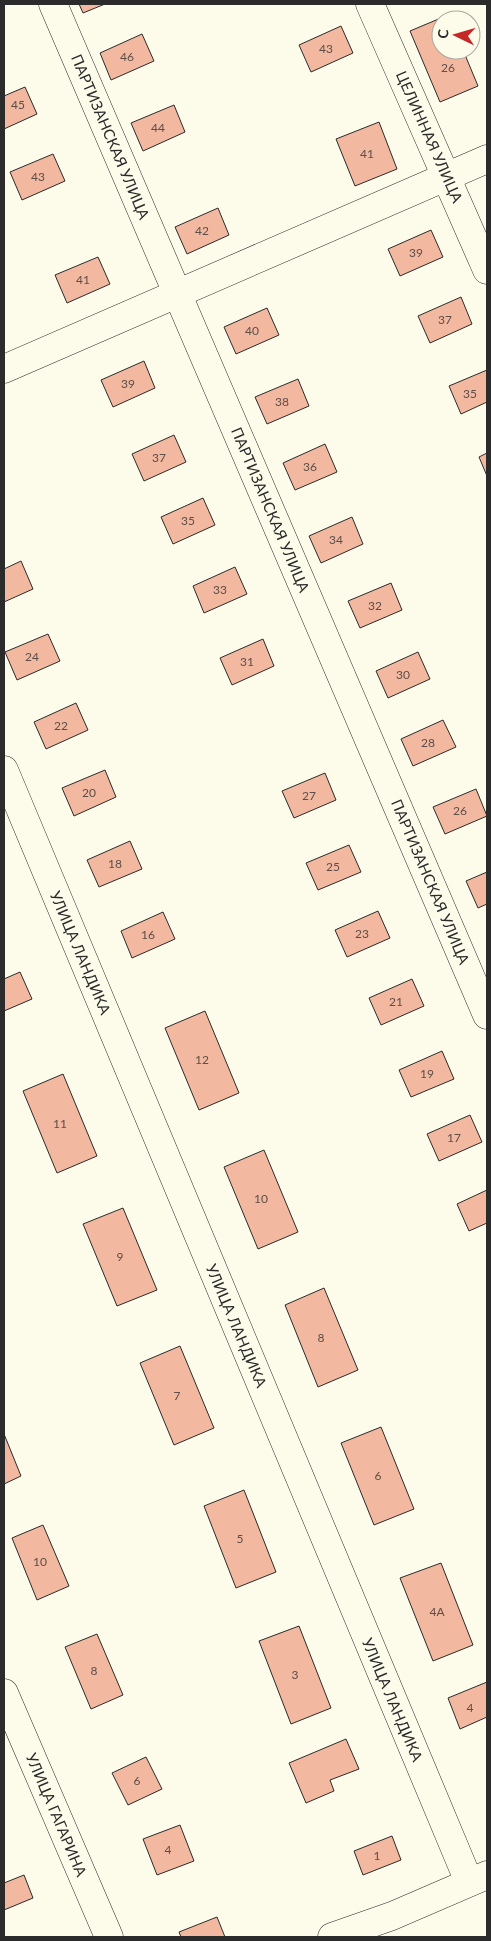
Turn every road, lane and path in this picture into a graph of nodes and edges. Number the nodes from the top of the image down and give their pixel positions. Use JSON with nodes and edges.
{"nodes":[{"id":1,"x":53,"y":4,"type":"edge"},
{"id":2,"x":370,"y":4,"type":"edge"},
{"id":3,"x":487,"y":159,"type":"edge"},
{"id":4,"x":446,"y":177,"type":"junction"},
{"id":5,"x":487,"y":270,"type":"edge"},
{"id":6,"x":177,"y":294,"type":"junction"},
{"id":7,"x":4,"y":369,"type":"edge"},
{"id":8,"x":4,"y":770,"type":"edge"},
{"id":9,"x":487,"y":1015,"type":"edge"},
{"id":10,"x":4,"y":1693,"type":"edge"},
{"id":11,"x":478,"y":1878,"type":"edge"},
{"id":12,"x":109,"y":1937,"type":"edge"},
{"id":13,"x":332,"y":1937,"type":"edge"}],
"edges":[{"from":1,"to":6,"type":"street","name":"ПАРТИЗАНСКАЯ УЛИЦА"},
{"from":2,"to":4,"type":"street","name":"ЦЕЛИННАЯ УЛИЦА"},
{"from":3,"to":4,"type":"street"},
{"from":4,"to":5,"type":"street","name":"ЦЕЛИННАЯ УЛИЦА"},
{"from":4,"to":6,"type":"street"},
{"from":6,"to":7,"type":"street"},
{"from":6,"to":9,"type":"street","name":"ПАРТИЗАНСКАЯ УЛИЦА"},
{"from":8,"to":11,"type":"street","name":"УЛИЦА ЛАНДИКА"},
{"from":10,"to":12,"type":"street","name":"УЛИЦА ГАГАРИНА"},
{"from":11,"to":13,"type":"street"}]}
